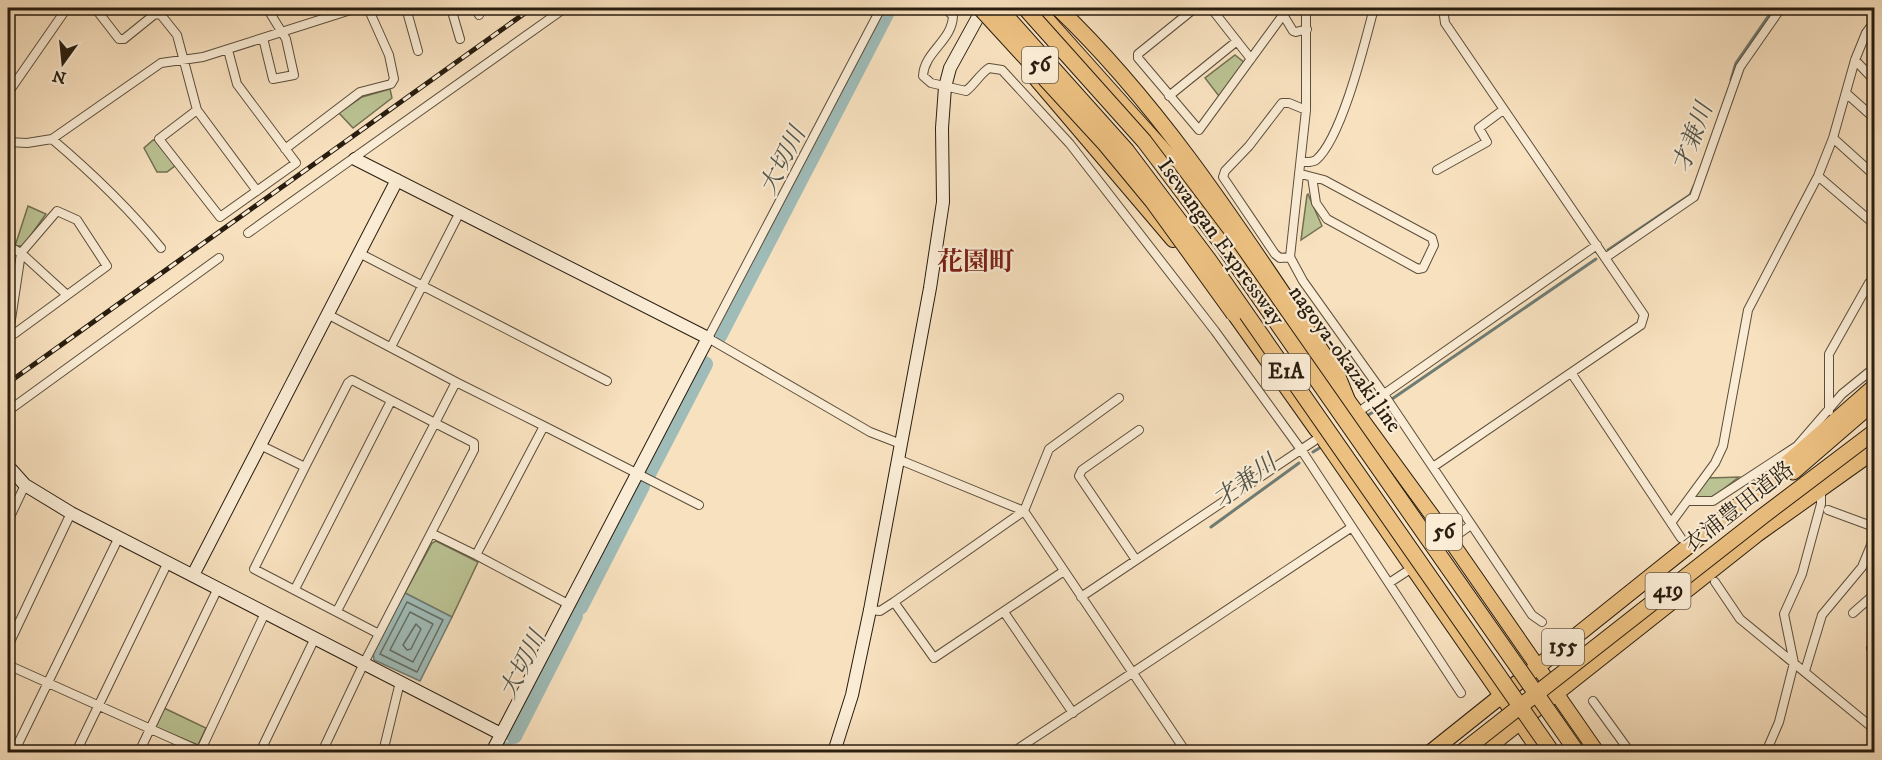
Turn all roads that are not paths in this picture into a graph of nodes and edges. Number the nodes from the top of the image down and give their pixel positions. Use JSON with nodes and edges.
{"nodes":[{"id":1,"x":67,"y":8,"type":"edge"},
{"id":2,"x":95,"y":8,"type":"edge"},
{"id":3,"x":267,"y":8,"type":"edge"},
{"id":4,"x":357,"y":8,"type":"edge"},
{"id":5,"x":368,"y":8,"type":"edge"},
{"id":6,"x":406,"y":8,"type":"edge"},
{"id":7,"x":451,"y":8,"type":"edge"},
{"id":8,"x":565,"y":8,"type":"edge"},
{"id":9,"x":881,"y":8,"type":"edge"},
{"id":10,"x":945,"y":8,"type":"edge"},
{"id":11,"x":999,"y":8,"type":"edge"},
{"id":12,"x":1025,"y":8,"type":"edge"},
{"id":13,"x":1037,"y":8,"type":"edge"},
{"id":14,"x":1046,"y":8,"type":"edge"},
{"id":15,"x":1058,"y":8,"type":"edge"},
{"id":16,"x":1195,"y":8,"type":"edge"},
{"id":17,"x":1211,"y":8,"type":"edge"},
{"id":18,"x":1306,"y":8,"type":"edge"},
{"id":19,"x":1374,"y":8,"type":"edge"},
{"id":20,"x":1443,"y":8,"type":"edge"},
{"id":21,"x":1534,"y":8,"type":"edge"},
{"id":22,"x":1548,"y":8,"type":"edge"},
{"id":23,"x":1781,"y":8,"type":"edge"},
{"id":24,"x":980,"y":9,"type":"edge"},
{"id":25,"x":1281,"y":11,"type":"edge"},
{"id":26,"x":1875,"y":22,"type":"edge"},
{"id":27,"x":1307,"y":30,"type":"junction"},
{"id":28,"x":282,"y":32,"type":"junction"},
{"id":29,"x":264,"y":38,"type":"junction"},
{"id":30,"x":460,"y":39,"type":"dead end"},
{"id":31,"x":1237,"y":41,"type":"junction"},
{"id":32,"x":228,"y":50,"type":"junction"},
{"id":33,"x":418,"y":51,"type":"dead end"},
{"id":34,"x":1251,"y":59,"type":"junction"},
{"id":35,"x":186,"y":60,"type":"junction"},
{"id":36,"x":1855,"y":60,"type":"junction"},
{"id":37,"x":1875,"y":80,"type":"edge"},
{"id":38,"x":945,"y":87,"type":"junction"},
{"id":39,"x":8,"y":93,"type":"edge"},
{"id":40,"x":1846,"y":93,"type":"junction"},
{"id":41,"x":1169,"y":96,"type":"junction"},
{"id":42,"x":197,"y":110,"type":"junction"},
{"id":43,"x":1306,"y":110,"type":"junction"},
{"id":44,"x":1503,"y":110,"type":"junction"},
{"id":45,"x":1875,"y":118,"type":"edge"},
{"id":46,"x":1833,"y":138,"type":"junction"},
{"id":47,"x":52,"y":139,"type":"junction"},
{"id":48,"x":8,"y":142,"type":"edge"},
{"id":49,"x":285,"y":149,"type":"junction"},
{"id":50,"x":355,"y":159,"type":"junction"},
{"id":51,"x":1302,"y":162,"type":"junction"},
{"id":52,"x":1437,"y":170,"type":"dead end"},
{"id":53,"x":1301,"y":174,"type":"junction"},
{"id":54,"x":1875,"y":175,"type":"edge"},
{"id":55,"x":1818,"y":176,"type":"junction"},
{"id":56,"x":1312,"y":177,"type":"junction"},
{"id":57,"x":397,"y":180,"type":"junction"},
{"id":58,"x":257,"y":191,"type":"junction"},
{"id":59,"x":460,"y":212,"type":"junction"},
{"id":60,"x":1875,"y":224,"type":"edge"},
{"id":61,"x":248,"y":233,"type":"dead end"},
{"id":62,"x":1597,"y":245,"type":"junction"},
{"id":63,"x":8,"y":246,"type":"edge"},
{"id":64,"x":162,"y":248,"type":"dead end"},
{"id":65,"x":21,"y":253,"type":"junction"},
{"id":66,"x":361,"y":254,"type":"junction"},
{"id":67,"x":1290,"y":257,"type":"junction"},
{"id":68,"x":219,"y":258,"type":"dead end"},
{"id":69,"x":1605,"y":258,"type":"junction"},
{"id":70,"x":1874,"y":279,"type":"edge"},
{"id":71,"x":423,"y":285,"type":"junction"},
{"id":72,"x":67,"y":295,"type":"junction"},
{"id":73,"x":1280,"y":298,"type":"junction"},
{"id":74,"x":329,"y":315,"type":"junction"},
{"id":75,"x":1240,"y":318,"type":"junction"},
{"id":76,"x":708,"y":338,"type":"junction"},
{"id":77,"x":391,"y":347,"type":"junction"},
{"id":78,"x":1875,"y":368,"type":"edge"},
{"id":79,"x":1572,"y":374,"type":"junction"},
{"id":80,"x":607,"y":381,"type":"dead end"},
{"id":81,"x":456,"y":382,"type":"junction"},
{"id":82,"x":1875,"y":387,"type":"edge"},
{"id":83,"x":1383,"y":393,"type":"junction"},
{"id":84,"x":1119,"y":398,"type":"dead end"},
{"id":85,"x":1347,"y":399,"type":"joint"},
{"id":86,"x":391,"y":401,"type":"junction"},
{"id":87,"x":1875,"y":402,"type":"edge"},
{"id":88,"x":1364,"y":408,"type":"dead end"},
{"id":89,"x":8,"y":411,"type":"edge"},
{"id":90,"x":1829,"y":412,"type":"junction"},
{"id":91,"x":435,"y":423,"type":"junction"},
{"id":92,"x":544,"y":426,"type":"junction"},
{"id":93,"x":1140,"y":430,"type":"dead end"},
{"id":94,"x":1875,"y":432,"type":"edge"},
{"id":95,"x":1316,"y":436,"type":"junction"},
{"id":96,"x":1875,"y":439,"type":"edge"},
{"id":97,"x":901,"y":444,"type":"junction"},
{"id":98,"x":260,"y":445,"type":"junction"},
{"id":99,"x":1302,"y":451,"type":"junction"},
{"id":100,"x":1875,"y":451,"type":"edge"},
{"id":101,"x":900,"y":460,"type":"junction"},
{"id":102,"x":8,"y":466,"type":"edge"},
{"id":103,"x":304,"y":467,"type":"junction"},
{"id":104,"x":1433,"y":467,"type":"junction"},
{"id":105,"x":636,"y":472,"type":"junction"},
{"id":106,"x":25,"y":485,"type":"junction"},
{"id":107,"x":1821,"y":487,"type":"junction"},
{"id":108,"x":1688,"y":501,"type":"junction"},
{"id":109,"x":699,"y":505,"type":"dead end"},
{"id":110,"x":1024,"y":510,"type":"junction"},
{"id":111,"x":1828,"y":510,"type":"dead end"},
{"id":112,"x":71,"y":513,"type":"junction"},
{"id":113,"x":8,"y":521,"type":"edge"},
{"id":114,"x":1671,"y":523,"type":"junction"},
{"id":115,"x":1471,"y":525,"type":"junction"},
{"id":116,"x":1352,"y":527,"type":"junction"},
{"id":117,"x":1875,"y":527,"type":"edge"},
{"id":118,"x":431,"y":533,"type":"junction"},
{"id":119,"x":1756,"y":535,"type":"junction"},
{"id":120,"x":119,"y":537,"type":"junction"},
{"id":121,"x":1875,"y":538,"type":"edge"},
{"id":122,"x":1688,"y":539,"type":"junction"},
{"id":123,"x":1450,"y":540,"type":"junction"},
{"id":124,"x":476,"y":555,"type":"junction"},
{"id":125,"x":1136,"y":560,"type":"junction"},
{"id":126,"x":168,"y":562,"type":"junction"},
{"id":127,"x":1412,"y":568,"type":"junction"},
{"id":128,"x":1064,"y":571,"type":"junction"},
{"id":129,"x":193,"y":575,"type":"junction"},
{"id":130,"x":1715,"y":582,"type":"dead end"},
{"id":131,"x":1389,"y":583,"type":"junction"},
{"id":132,"x":218,"y":588,"type":"junction"},
{"id":133,"x":295,"y":589,"type":"junction"},
{"id":134,"x":1082,"y":597,"type":"junction"},
{"id":135,"x":1875,"y":601,"type":"edge"},
{"id":136,"x":894,"y":602,"type":"junction"},
{"id":137,"x":568,"y":604,"type":"junction"},
{"id":138,"x":870,"y":610,"type":"junction"},
{"id":139,"x":337,"y":611,"type":"junction"},
{"id":140,"x":1004,"y":612,"type":"junction"},
{"id":141,"x":265,"y":613,"type":"junction"},
{"id":142,"x":1853,"y":613,"type":"dead end"},
{"id":143,"x":1542,"y":622,"type":"dead end"},
{"id":144,"x":379,"y":634,"type":"junction"},
{"id":145,"x":315,"y":638,"type":"junction"},
{"id":146,"x":1875,"y":645,"type":"edge"},
{"id":147,"x":8,"y":646,"type":"edge"},
{"id":148,"x":1875,"y":653,"type":"edge"},
{"id":149,"x":364,"y":663,"type":"junction"},
{"id":150,"x":1794,"y":663,"type":"junction"},
{"id":151,"x":8,"y":665,"type":"edge"},
{"id":152,"x":1538,"y":667,"type":"junction"},
{"id":153,"x":1805,"y":671,"type":"junction"},
{"id":154,"x":1132,"y":674,"type":"junction"},
{"id":155,"x":400,"y":682,"type":"junction"},
{"id":156,"x":49,"y":683,"type":"junction"},
{"id":157,"x":1461,"y":693,"type":"dead end"},
{"id":158,"x":1556,"y":693,"type":"junction"},
{"id":159,"x":1501,"y":696,"type":"junction"},
{"id":160,"x":1593,"y":701,"type":"dead end"},
{"id":161,"x":98,"y":706,"type":"junction"},
{"id":162,"x":1073,"y":713,"type":"junction"},
{"id":163,"x":1519,"y":723,"type":"junction"},
{"id":164,"x":150,"y":729,"type":"junction"},
{"id":165,"x":1875,"y":729,"type":"edge"},
{"id":166,"x":501,"y":734,"type":"junction"},
{"id":167,"x":200,"y":752,"type":"edge"},
{"id":168,"x":14,"y":753,"type":"edge"},
{"id":169,"x":76,"y":753,"type":"edge"},
{"id":170,"x":139,"y":753,"type":"edge"},
{"id":171,"x":260,"y":753,"type":"edge"},
{"id":172,"x":322,"y":753,"type":"edge"},
{"id":173,"x":383,"y":753,"type":"edge"},
{"id":174,"x":492,"y":753,"type":"edge"},
{"id":175,"x":834,"y":753,"type":"edge"},
{"id":176,"x":1013,"y":753,"type":"edge"},
{"id":177,"x":1186,"y":753,"type":"edge"},
{"id":178,"x":1431,"y":753,"type":"edge"},
{"id":179,"x":1462,"y":753,"type":"edge"},
{"id":180,"x":1470,"y":753,"type":"edge"},
{"id":181,"x":1482,"y":753,"type":"edge"},
{"id":182,"x":1540,"y":753,"type":"edge"},
{"id":183,"x":1552,"y":753,"type":"edge"},
{"id":184,"x":1577,"y":753,"type":"edge"},
{"id":185,"x":1597,"y":753,"type":"edge"},
{"id":186,"x":1630,"y":753,"type":"edge"},
{"id":187,"x":1766,"y":753,"type":"edge"}],
"edges":[{"from":1,"to":39,"type":"street"},
{"from":2,"to":35,"type":"street"},
{"from":3,"to":28,"type":"street"},
{"from":4,"to":28,"type":"street"},
{"from":5,"to":49,"type":"street"},
{"from":6,"to":33,"type":"street"},
{"from":7,"to":30,"type":"street"},
{"from":8,"to":50,"type":"street"},
{"from":9,"to":76,"type":"street"},
{"from":10,"to":38,"type":"street"},
{"from":11,"to":183,"type":"highway","name":"Isewangan Expressway","number":"E1A","bridge":true},
{"from":12,"to":184,"type":"highway","name":"Isewangan Expressway","number":"E1A","bridge":true},
{"from":13,"to":73,"type":"main road","name":"nagoya-okazaki line","number":"56"},
{"from":14,"to":73,"type":"main road"},
{"from":15,"to":73,"type":"highway"},
{"from":16,"to":41,"type":"street"},
{"from":17,"to":31,"type":"street"},
{"from":18,"to":27,"type":"street"},
{"from":19,"to":51,"type":"street"},
{"from":20,"to":44,"type":"street"},
{"from":21,"to":22,"type":"street"},
{"from":23,"to":69,"type":"street"},
{"from":24,"to":38,"type":"street"},
{"from":24,"to":75,"type":"highway","bridge":true},
{"from":24,"to":75,"type":"main road","number":"56"},
{"from":25,"to":27,"type":"street"},
{"from":25,"to":34,"type":"street"},
{"from":26,"to":36,"type":"street"},
{"from":27,"to":43,"type":"street"},
{"from":28,"to":29,"type":"street"},
{"from":28,"to":29,"type":"street"},
{"from":29,"to":32,"type":"street"},
{"from":31,"to":34,"type":"street"},
{"from":31,"to":41,"type":"street"},
{"from":32,"to":35,"type":"street"},
{"from":32,"to":49,"type":"street"},
{"from":34,"to":41,"type":"street"},
{"from":35,"to":42,"type":"street"},
{"from":35,"to":47,"type":"street"},
{"from":36,"to":37,"type":"street"},
{"from":36,"to":40,"type":"street"},
{"from":38,"to":97,"type":"street"},
{"from":38,"to":99,"type":"street"},
{"from":40,"to":45,"type":"street"},
{"from":40,"to":46,"type":"street"},
{"from":42,"to":58,"type":"street"},
{"from":42,"to":58,"type":"street"},
{"from":43,"to":51,"type":"street"},
{"from":43,"to":67,"type":"street"},
{"from":44,"to":52,"type":"street"},
{"from":44,"to":62,"type":"street"},
{"from":46,"to":54,"type":"street"},
{"from":46,"to":55,"type":"street"},
{"from":47,"to":48,"type":"street"},
{"from":47,"to":64,"type":"street"},
{"from":49,"to":58,"type":"street"},
{"from":50,"to":57,"type":"street"},
{"from":50,"to":61,"type":"street"},
{"from":51,"to":53,"type":"street"},
{"from":53,"to":56,"type":"street"},
{"from":53,"to":67,"type":"street"},
{"from":55,"to":60,"type":"street"},
{"from":55,"to":108,"type":"street"},
{"from":56,"to":56,"type":"street"},
{"from":57,"to":59,"type":"street"},
{"from":57,"to":66,"type":"street"},
{"from":59,"to":71,"type":"street"},
{"from":59,"to":76,"type":"street"},
{"from":62,"to":69,"type":"street"},
{"from":62,"to":83,"type":"street"},
{"from":63,"to":65,"type":"street"},
{"from":65,"to":72,"type":"street"},
{"from":65,"to":72,"type":"street"},
{"from":65,"to":72,"type":"street"},
{"from":66,"to":71,"type":"street"},
{"from":66,"to":74,"type":"street"},
{"from":67,"to":83,"type":"street"},
{"from":68,"to":89,"type":"street"},
{"from":69,"to":79,"type":"street"},
{"from":70,"to":90,"type":"street"},
{"from":71,"to":77,"type":"street"},
{"from":71,"to":80,"type":"street"},
{"from":73,"to":85,"type":"highway"},
{"from":74,"to":77,"type":"street"},
{"from":74,"to":98,"type":"street"},
{"from":75,"to":95,"type":"highway"},
{"from":76,"to":97,"type":"street"},
{"from":76,"to":105,"type":"street"},
{"from":77,"to":81,"type":"street"},
{"from":78,"to":90,"type":"street"},
{"from":79,"to":104,"type":"street"},
{"from":79,"to":114,"type":"street"},
{"from":81,"to":91,"type":"street"},
{"from":81,"to":92,"type":"street"},
{"from":82,"to":122,"type":"highway","number":"155"},
{"from":83,"to":88,"type":"street"},
{"from":83,"to":104,"type":"street"},
{"from":84,"to":110,"type":"street"},
{"from":85,"to":123,"type":"main road","name":"nagoya-okazaki line","number":"56"},
{"from":86,"to":91,"type":"street"},
{"from":86,"to":103,"type":"street"},
{"from":86,"to":133,"type":"street"},
{"from":87,"to":122,"type":"highway","name":"衣浦豊田道路","number":"419"},
{"from":90,"to":108,"type":"street"},
{"from":91,"to":118,"type":"street"},
{"from":91,"to":139,"type":"street"},
{"from":92,"to":105,"type":"street"},
{"from":92,"to":124,"type":"street"},
{"from":93,"to":125,"type":"street"},
{"from":94,"to":179,"type":"highway","name":"衣浦豊田道路","number":"419","bridge":true},
{"from":95,"to":99,"type":"street"},
{"from":95,"to":127,"type":"main road","number":"56"},
{"from":96,"to":119,"type":"highway","name":"衣浦豊田道路","number":"419"},
{"from":96,"to":180,"type":"highway","name":"衣浦豊田道路","number":"419","bridge":true},
{"from":97,"to":101,"type":"street"},
{"from":98,"to":103,"type":"street"},
{"from":98,"to":129,"type":"street"},
{"from":99,"to":116,"type":"street"},
{"from":99,"to":125,"type":"street"},
{"from":100,"to":107,"type":"highway","number":"155"},
{"from":101,"to":110,"type":"street"},
{"from":101,"to":138,"type":"street"},
{"from":102,"to":106,"type":"street"},
{"from":103,"to":133,"type":"street"},
{"from":104,"to":115,"type":"street"},
{"from":105,"to":109,"type":"street"},
{"from":105,"to":137,"type":"street"},
{"from":106,"to":112,"type":"street"},
{"from":106,"to":113,"type":"street"},
{"from":107,"to":119,"type":"highway","number":"155"},
{"from":107,"to":150,"type":"street"},
{"from":108,"to":114,"type":"street"},
{"from":110,"to":128,"type":"street"},
{"from":110,"to":136,"type":"street"},
{"from":111,"to":117,"type":"street"},
{"from":112,"to":120,"type":"street"},
{"from":112,"to":147,"type":"street"},
{"from":114,"to":122,"type":"street"},
{"from":115,"to":123,"type":"street"},
{"from":115,"to":143,"type":"street"},
{"from":116,"to":131,"type":"street"},
{"from":116,"to":154,"type":"street"},
{"from":118,"to":124,"type":"street"},
{"from":118,"to":144,"type":"street"},
{"from":119,"to":158,"type":"highway","number":"155"},
{"from":120,"to":126,"type":"street"},
{"from":120,"to":156,"type":"street"},
{"from":121,"to":153,"type":"street"},
{"from":122,"to":152,"type":"highway","number":"155"},
{"from":123,"to":152,"type":"main road","name":"nagoya-okazaki line","number":"56"},
{"from":124,"to":137,"type":"street"},
{"from":125,"to":134,"type":"street"},
{"from":126,"to":129,"type":"street"},
{"from":126,"to":161,"type":"street"},
{"from":127,"to":131,"type":"street"},
{"from":127,"to":159,"type":"main road","number":"56"},
{"from":128,"to":134,"type":"street"},
{"from":128,"to":140,"type":"street"},
{"from":129,"to":132,"type":"street"},
{"from":130,"to":150,"type":"street"},
{"from":131,"to":157,"type":"street"},
{"from":132,"to":141,"type":"street"},
{"from":132,"to":164,"type":"street"},
{"from":133,"to":139,"type":"street"},
{"from":134,"to":154,"type":"street"},
{"from":135,"to":142,"type":"street"},
{"from":136,"to":138,"type":"street"},
{"from":136,"to":140,"type":"street"},
{"from":137,"to":166,"type":"street"},
{"from":138,"to":175,"type":"street"},
{"from":139,"to":144,"type":"street"},
{"from":140,"to":162,"type":"street"},
{"from":141,"to":145,"type":"street"},
{"from":141,"to":167,"type":"street"},
{"from":144,"to":149,"type":"street"},
{"from":145,"to":149,"type":"street"},
{"from":145,"to":171,"type":"street"},
{"from":146,"to":148,"type":"street"},
{"from":149,"to":155,"type":"street"},
{"from":149,"to":172,"type":"street"},
{"from":150,"to":153,"type":"street"},
{"from":150,"to":187,"type":"street"},
{"from":151,"to":156,"type":"street"},
{"from":152,"to":158,"type":"main road","name":"nagoya-okazaki line","number":"56"},
{"from":152,"to":159,"type":"highway","number":"155"},
{"from":153,"to":165,"type":"street"},
{"from":154,"to":162,"type":"street"},
{"from":154,"to":177,"type":"street"},
{"from":155,"to":166,"type":"street"},
{"from":155,"to":173,"type":"street"},
{"from":156,"to":161,"type":"street"},
{"from":156,"to":168,"type":"street"},
{"from":158,"to":163,"type":"highway","number":"155"},
{"from":158,"to":185,"type":"main road","name":"nagoya-okazaki line","number":"56"},
{"from":159,"to":163,"type":"main road","number":"56"},
{"from":159,"to":178,"type":"highway","number":"155"},
{"from":160,"to":186,"type":"street"},
{"from":161,"to":164,"type":"street"},
{"from":161,"to":169,"type":"street"},
{"from":162,"to":176,"type":"street"},
{"from":163,"to":181,"type":"highway","number":"155"},
{"from":163,"to":182,"type":"main road","number":"56"},
{"from":164,"to":167,"type":"street"},
{"from":164,"to":170,"type":"street"},
{"from":166,"to":174,"type":"street"}]}
